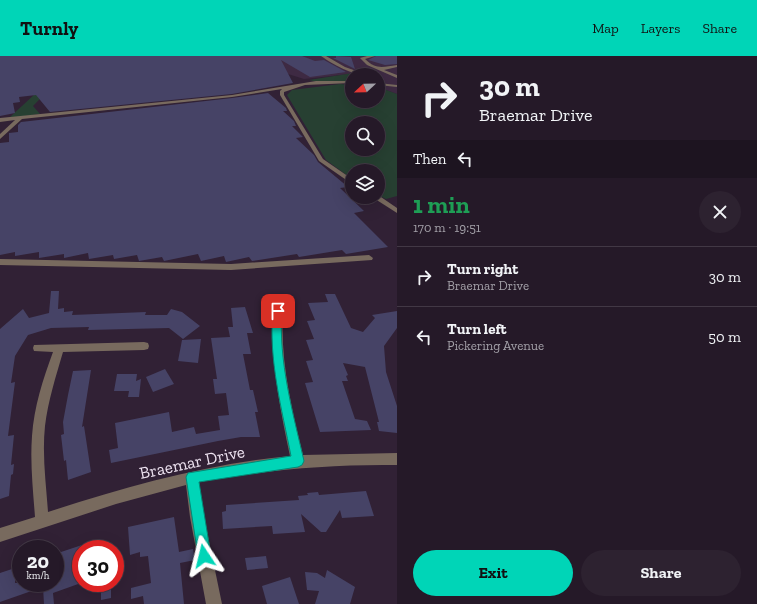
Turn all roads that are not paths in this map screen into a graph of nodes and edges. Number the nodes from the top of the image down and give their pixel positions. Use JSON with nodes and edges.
{"nodes":[{"id":1,"x":323,"y":56,"type":"edge"},
{"id":2,"x":372,"y":56,"type":"edge"},
{"id":3,"x":397,"y":66,"type":"edge"},
{"id":4,"x":346,"y":68,"type":"edge"},
{"id":5,"x":378,"y":68,"type":"joint"},
{"id":6,"x":385,"y":71,"type":"edge"},
{"id":7,"x":397,"y":77,"type":"edge"},
{"id":8,"x":345,"y":82,"type":"edge"},
{"id":9,"x":385,"y":85,"type":"edge"},
{"id":10,"x":397,"y":86,"type":"edge"},
{"id":11,"x":286,"y":88,"type":"junction"},
{"id":12,"x":20,"y":118,"type":"junction"},
{"id":13,"x":0,"y":120,"type":"edge"},
{"id":14,"x":0,"y":137,"type":"edge"},
{"id":15,"x":345,"y":177,"type":"edge"},
{"id":16,"x":385,"y":203,"type":"edge"},
{"id":17,"x":397,"y":211,"type":"edge"},
{"id":18,"x":369,"y":258,"type":"dead end"},
{"id":19,"x":0,"y":262,"type":"edge"},
{"id":20,"x":278,"y":311,"type":"dead end"},
{"id":21,"x":144,"y":346,"type":"dead end"},
{"id":22,"x":38,"y":348,"type":"dead end"},
{"id":23,"x":59,"y":348,"type":"junction"},
{"id":24,"x":397,"y":459,"type":"edge"},
{"id":25,"x":298,"y":461,"type":"junction"},
{"id":26,"x":192,"y":477,"type":"junction"},
{"id":27,"x":42,"y":522,"type":"junction"},
{"id":28,"x":0,"y":535,"type":"edge"},
{"id":29,"x":214,"y":604,"type":"edge"}],
"edges":[{"from":1,"to":4,"type":"street"},
{"from":2,"to":5,"type":"street"},
{"from":3,"to":5,"type":"street"},
{"from":6,"to":7,"type":"street"},
{"from":8,"to":11,"type":"street"},
{"from":9,"to":10,"type":"street"},
{"from":11,"to":12,"type":"street"},
{"from":11,"to":15,"type":"street"},
{"from":12,"to":13,"type":"street"},
{"from":12,"to":14,"type":"street"},
{"from":16,"to":17,"type":"street"},
{"from":18,"to":19,"type":"street"},
{"from":20,"to":25,"type":"street"},
{"from":21,"to":23,"type":"street"},
{"from":22,"to":23,"type":"street"},
{"from":23,"to":27,"type":"street"},
{"from":24,"to":25,"type":"street","name":"Braemar Drive"},
{"from":25,"to":26,"type":"street","name":"Braemar Drive"},
{"from":26,"to":27,"type":"street","name":"Braemar Drive"},
{"from":26,"to":29,"type":"street"},
{"from":27,"to":28,"type":"street","name":"Braemar Drive"}]}
